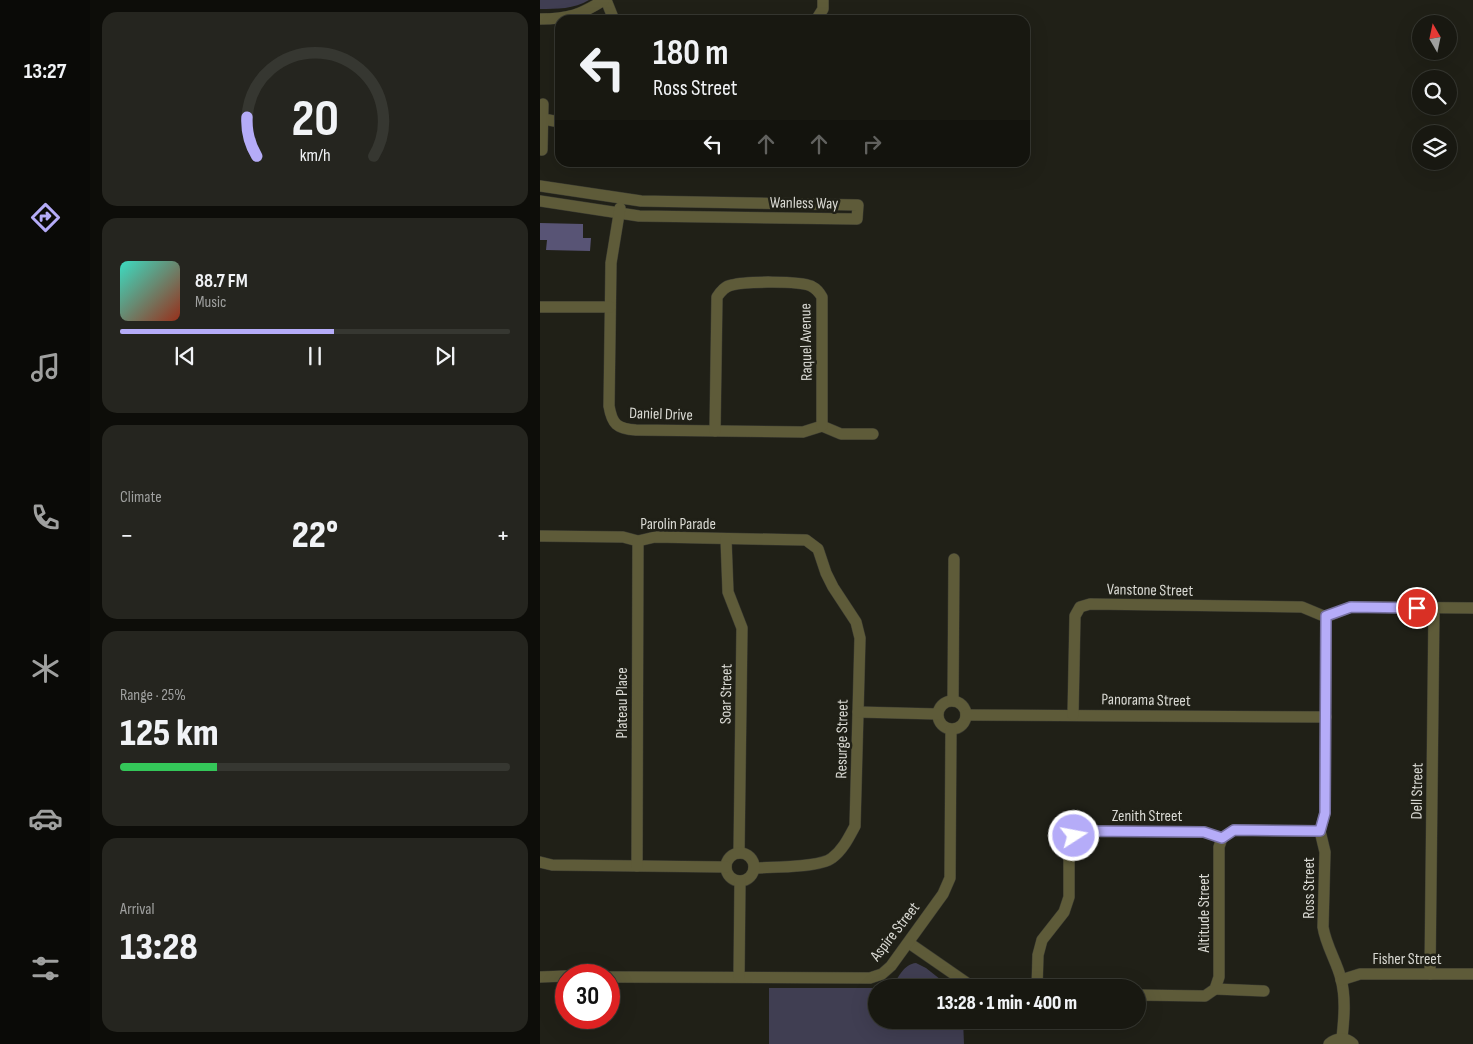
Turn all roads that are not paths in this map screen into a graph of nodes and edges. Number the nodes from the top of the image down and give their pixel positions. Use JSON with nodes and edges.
{"nodes":[{"id":1,"x":605,"y":0,"type":"edge"},
{"id":2,"x":823,"y":0,"type":"edge"},
{"id":3,"x":577,"y":15,"type":"edge"},
{"id":4,"x":612,"y":15,"type":"edge"},
{"id":5,"x":819,"y":15,"type":"edge"},
{"id":6,"x":540,"y":19,"type":"edge"},
{"id":7,"x":555,"y":19,"type":"edge"},
{"id":8,"x":543,"y":104,"type":"dead end"},
{"id":9,"x":543,"y":120,"type":"junction"},
{"id":10,"x":555,"y":121,"type":"edge"},
{"id":11,"x":542,"y":150,"type":"dead end"},
{"id":12,"x":540,"y":186,"type":"edge"},
{"id":13,"x":621,"y":198,"type":"junction"},
{"id":14,"x":540,"y":201,"type":"edge"},
{"id":15,"x":619,"y":213,"type":"junction"},
{"id":16,"x":540,"y":307,"type":"edge"},
{"id":17,"x":610,"y":307,"type":"junction"},
{"id":18,"x":822,"y":426,"type":"junction"},
{"id":19,"x":715,"y":431,"type":"junction"},
{"id":20,"x":873,"y":434,"type":"dead end"},
{"id":21,"x":540,"y":536,"type":"edge"},
{"id":22,"x":726,"y":539,"type":"junction"},
{"id":23,"x":638,"y":541,"type":"junction"},
{"id":24,"x":815,"y":545,"type":"joint"},
{"id":25,"x":954,"y":559,"type":"dead end"},
{"id":26,"x":1434,"y":608,"type":"junction"},
{"id":27,"x":1473,"y":608,"type":"edge"},
{"id":28,"x":1326,"y":616,"type":"junction"},
{"id":29,"x":953,"y":701,"type":"junction"},
{"id":30,"x":858,"y":712,"type":"junction"},
{"id":31,"x":937,"y":714,"type":"junction"},
{"id":32,"x":966,"y":715,"type":"junction"},
{"id":33,"x":1073,"y":715,"type":"junction"},
{"id":34,"x":1326,"y":717,"type":"junction"},
{"id":35,"x":952,"y":730,"type":"junction"},
{"id":36,"x":1320,"y":831,"type":"junction"},
{"id":37,"x":1222,"y":838,"type":"junction"},
{"id":38,"x":738,"y":853,"type":"junction"},
{"id":39,"x":540,"y":862,"type":"edge"},
{"id":40,"x":637,"y":866,"type":"junction"},
{"id":41,"x":726,"y":868,"type":"junction"},
{"id":42,"x":754,"y":868,"type":"junction"},
{"id":43,"x":740,"y":881,"type":"junction"},
{"id":44,"x":909,"y":943,"type":"junction"},
{"id":45,"x":1430,"y":974,"type":"junction"},
{"id":46,"x":1473,"y":974,"type":"edge"},
{"id":47,"x":555,"y":976,"type":"edge"},
{"id":48,"x":540,"y":977,"type":"edge"},
{"id":49,"x":620,"y":977,"type":"edge"},
{"id":50,"x":739,"y":977,"type":"junction"},
{"id":51,"x":961,"y":979,"type":"edge"},
{"id":52,"x":1037,"y":979,"type":"edge"},
{"id":53,"x":1341,"y":980,"type":"junction"},
{"id":54,"x":1215,"y":988,"type":"junction"},
{"id":55,"x":1264,"y":990,"type":"dead end"},
{"id":56,"x":1146,"y":996,"type":"edge"},
{"id":57,"x":1351,"y":1042,"type":"edge"},
{"id":58,"x":1329,"y":1044,"type":"edge"}],
"edges":[{"from":1,"to":3,"type":"street"},
{"from":1,"to":4,"type":"street"},
{"from":2,"to":5,"type":"street"},
{"from":6,"to":7,"type":"street"},
{"from":8,"to":9,"type":"street"},
{"from":9,"to":10,"type":"street"},
{"from":9,"to":11,"type":"street"},
{"from":12,"to":13,"type":"street","name":"Wanless Way"},
{"from":13,"to":15,"type":"street","name":"Daniel Drive"},
{"from":13,"to":15,"type":"street","name":"Wanless Way"},
{"from":14,"to":15,"type":"street","name":"Wanless Way"},
{"from":15,"to":17,"type":"street","name":"Daniel Drive"},
{"from":16,"to":17,"type":"street"},
{"from":17,"to":19,"type":"street","name":"Daniel Drive"},
{"from":18,"to":19,"type":"street","name":"Daniel Drive"},
{"from":18,"to":19,"type":"street","name":"Raquel Avenue"},
{"from":18,"to":20,"type":"street"},
{"from":21,"to":23,"type":"street","name":"Parolin Parade"},
{"from":22,"to":23,"type":"street","name":"Parolin Parade"},
{"from":22,"to":24,"type":"street","name":"Parolin Parade"},
{"from":22,"to":38,"type":"street","name":"Soar Street"},
{"from":23,"to":40,"type":"street","name":"Plateau Place"},
{"from":24,"to":30,"type":"street","name":"Resurge Street"},
{"from":25,"to":29,"type":"street"},
{"from":26,"to":27,"type":"street"},
{"from":26,"to":28,"type":"street"},
{"from":26,"to":45,"type":"street","name":"Dell Street"},
{"from":28,"to":33,"type":"street","name":"Vanstone Street"},
{"from":28,"to":34,"type":"street","name":"Ross Street"},
{"from":29,"to":31,"type":"street"},
{"from":29,"to":32,"type":"street"},
{"from":30,"to":31,"type":"street"},
{"from":30,"to":42,"type":"street","name":"Resurge Street"},
{"from":31,"to":35,"type":"street"},
{"from":32,"to":33,"type":"street","name":"Panorama Street"},
{"from":32,"to":35,"type":"street"},
{"from":33,"to":34,"type":"street","name":"Panorama Street"},
{"from":34,"to":36,"type":"street","name":"Ross Street"},
{"from":35,"to":44,"type":"street","name":"Aspire Street"},
{"from":36,"to":37,"type":"street"},
{"from":36,"to":53,"type":"street","name":"Ross Street"},
{"from":37,"to":52,"type":"street","name":"Zenith Street"},
{"from":37,"to":54,"type":"street","name":"Altitude Street"},
{"from":38,"to":41,"type":"street"},
{"from":38,"to":42,"type":"street"},
{"from":39,"to":40,"type":"street"},
{"from":40,"to":41,"type":"street"},
{"from":41,"to":43,"type":"street"},
{"from":42,"to":43,"type":"street"},
{"from":43,"to":50,"type":"street"},
{"from":44,"to":50,"type":"street","name":"Aspire Street"},
{"from":44,"to":51,"type":"street"},
{"from":45,"to":46,"type":"street","name":"Fisher Street"},
{"from":45,"to":53,"type":"street","name":"Fisher Street"},
{"from":47,"to":48,"type":"street"},
{"from":49,"to":50,"type":"street","name":"Aspire Street"},
{"from":53,"to":57,"type":"street","name":"Ross Street"},
{"from":54,"to":55,"type":"street"},
{"from":54,"to":56,"type":"street"},
{"from":57,"to":58,"type":"street"}]}
